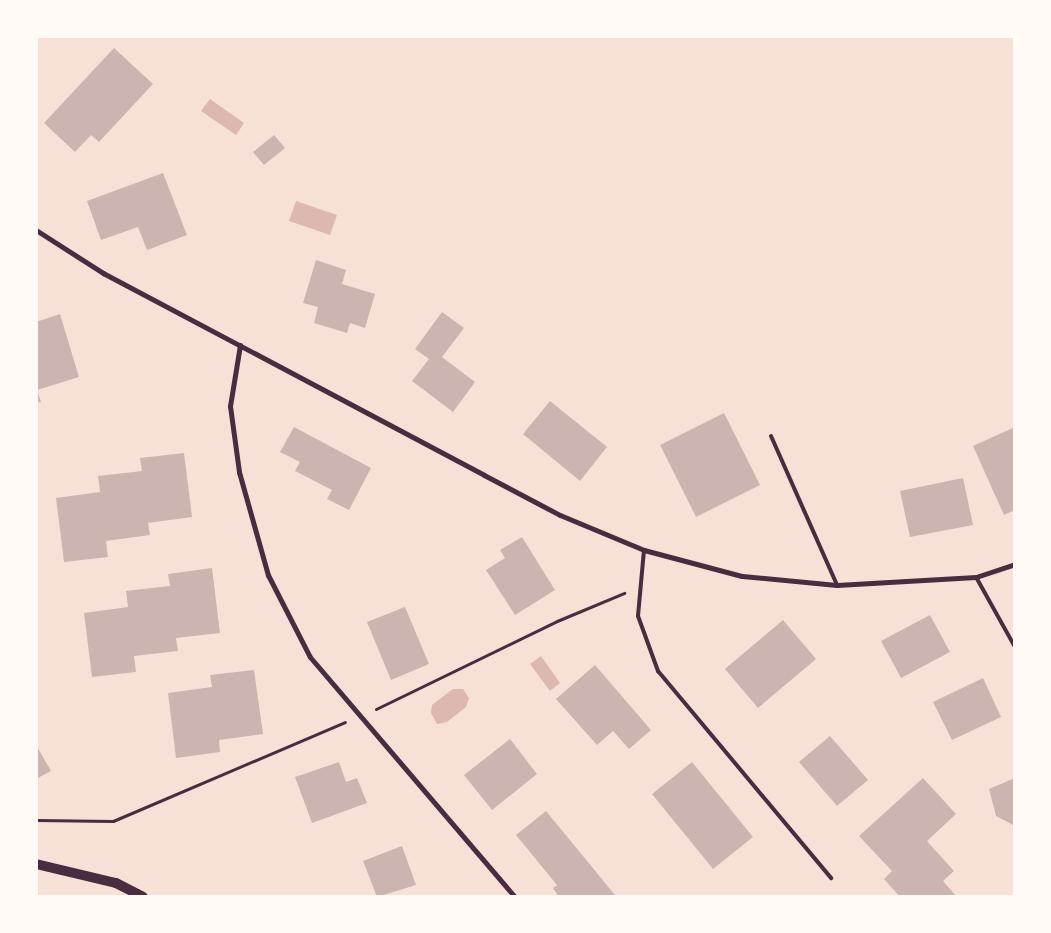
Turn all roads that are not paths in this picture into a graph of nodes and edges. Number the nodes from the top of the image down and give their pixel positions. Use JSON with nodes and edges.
{"nodes":[{"id":1,"x":36,"y":230,"type":"edge"},
{"id":2,"x":240,"y":345,"type":"junction"},
{"id":3,"x":771,"y":436,"type":"dead end"},
{"id":4,"x":644,"y":550,"type":"junction"},
{"id":5,"x":1015,"y":564,"type":"edge"},
{"id":6,"x":976,"y":577,"type":"junction"},
{"id":7,"x":837,"y":585,"type":"junction"},
{"id":8,"x":1015,"y":648,"type":"edge"},
{"id":9,"x":36,"y":864,"type":"edge"},
{"id":10,"x":831,"y":878,"type":"dead end"},
{"id":11,"x":143,"y":897,"type":"edge"},
{"id":12,"x":515,"y":897,"type":"edge"}],
"edges":[{"from":1,"to":2,"type":"street"},
{"from":2,"to":4,"type":"street"},
{"from":2,"to":12,"type":"street"},
{"from":3,"to":7,"type":"lane"},
{"from":4,"to":7,"type":"street"},
{"from":4,"to":10,"type":"lane"},
{"from":5,"to":6,"type":"street"},
{"from":6,"to":7,"type":"street"},
{"from":6,"to":8,"type":"lane"},
{"from":9,"to":11,"type":"main road"}]}
